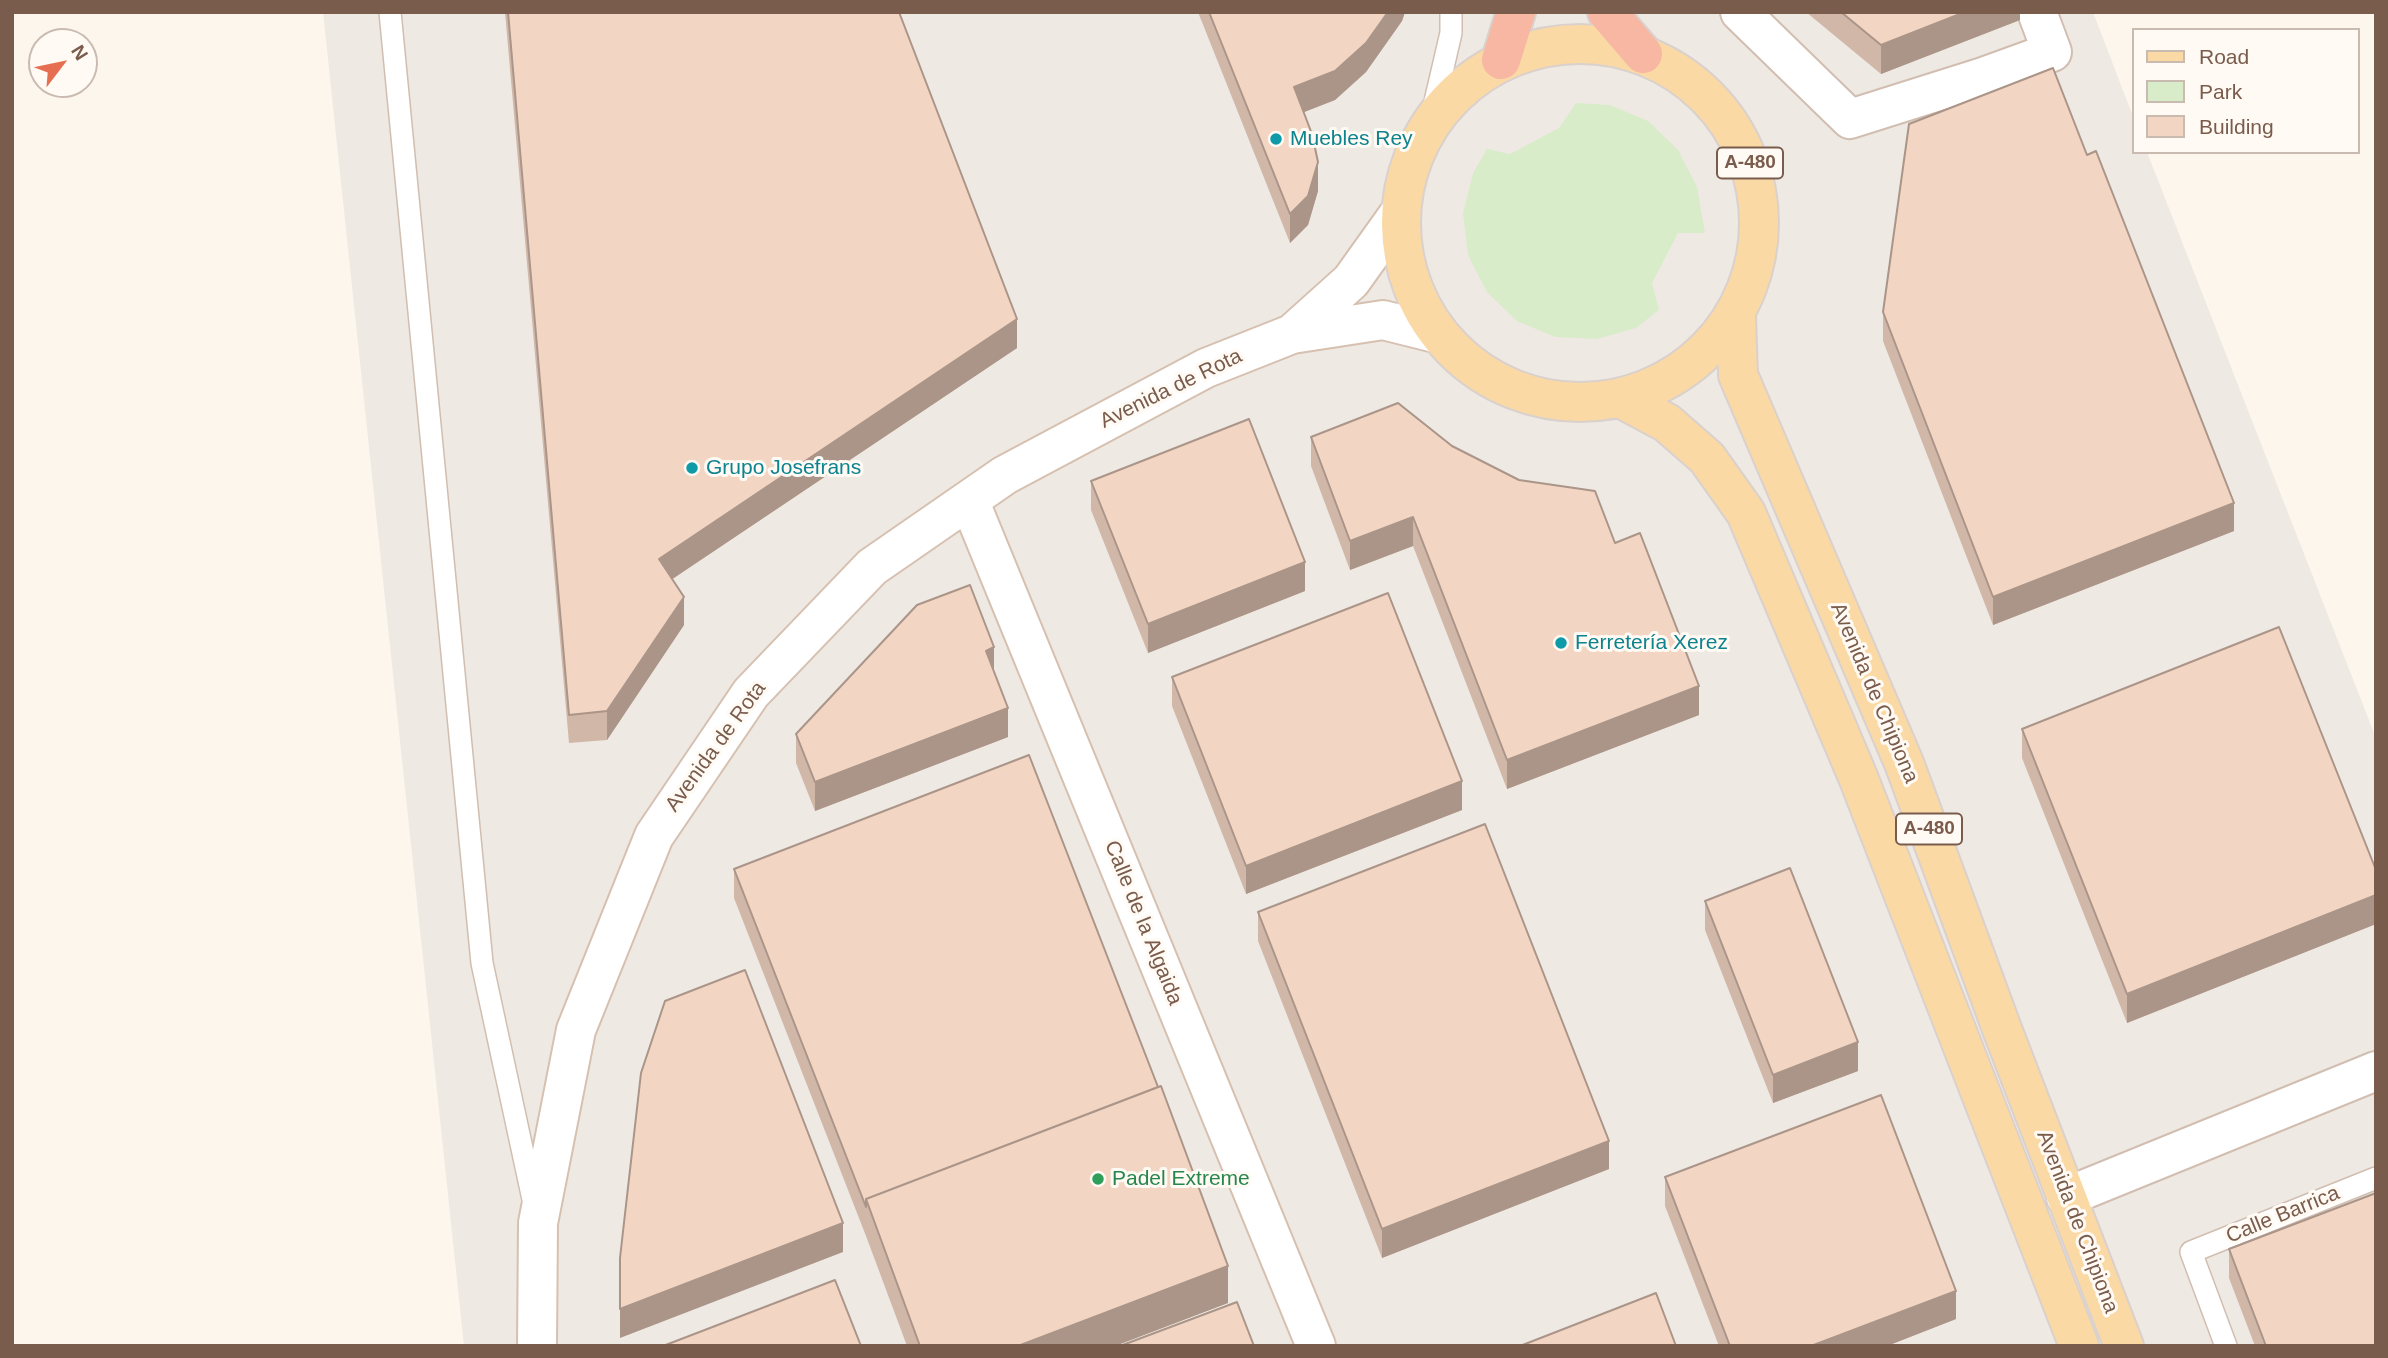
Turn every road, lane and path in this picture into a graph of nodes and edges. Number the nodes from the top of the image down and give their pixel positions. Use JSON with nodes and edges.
{"nodes":[{"id":1,"x":390,"y":12,"type":"edge"},
{"id":2,"x":1451,"y":12,"type":"edge"},
{"id":3,"x":1516,"y":12,"type":"edge"},
{"id":4,"x":1607,"y":12,"type":"edge"},
{"id":5,"x":1740,"y":12,"type":"edge"},
{"id":6,"x":2037,"y":12,"type":"edge"},
{"id":7,"x":1643,"y":54,"type":"junction"},
{"id":8,"x":1501,"y":60,"type":"junction"},
{"id":9,"x":1430,"y":122,"type":"junction"},
{"id":10,"x":1401,"y":211,"type":"junction"},
{"id":11,"x":1736,"y":316,"type":"junction"},
{"id":12,"x":1292,"y":334,"type":"junction"},
{"id":13,"x":1439,"y":334,"type":"junction"},
{"id":14,"x":1622,"y":399,"type":"junction"},
{"id":15,"x":969,"y":500,"type":"junction"},
{"id":16,"x":2376,"y":1071,"type":"edge"},
{"id":17,"x":2376,"y":1178,"type":"edge"},
{"id":18,"x":2066,"y":1197,"type":"junction"},
{"id":19,"x":537,"y":1223,"type":"junction"},
{"id":20,"x":537,"y":1346,"type":"edge"},
{"id":21,"x":1316,"y":1346,"type":"edge"},
{"id":22,"x":2079,"y":1346,"type":"edge"},
{"id":23,"x":2124,"y":1346,"type":"edge"},
{"id":24,"x":2226,"y":1346,"type":"edge"}],
"edges":[{"from":1,"to":19,"type":"lane"},
{"from":2,"to":9,"type":"lane"},
{"from":3,"to":8,"type":"highway"},
{"from":4,"to":7,"type":"highway","number":"A-480"},
{"from":5,"to":6,"type":"street"},
{"from":7,"to":8,"type":"main road","number":"A-480"},
{"from":7,"to":11,"type":"main road","number":"A-480"},
{"from":8,"to":9,"type":"main road","number":"A-480"},
{"from":9,"to":10,"type":"main road","number":"A-480"},
{"from":10,"to":12,"type":"street","name":"Avenida de Rota"},
{"from":10,"to":13,"type":"main road","number":"A-480"},
{"from":11,"to":14,"type":"main road","number":"A-480"},
{"from":11,"to":18,"type":"main road","name":"Avenida de Chipiona","number":"A-480"},
{"from":12,"to":13,"type":"street","name":"Avenida de Rota"},
{"from":12,"to":15,"type":"street","name":"Avenida de Rota"},
{"from":13,"to":14,"type":"main road","number":"A-480"},
{"from":14,"to":22,"type":"main road","name":"Avenida de Chipiona","number":"A-480"},
{"from":15,"to":19,"type":"street","name":"Avenida de Rota"},
{"from":15,"to":21,"type":"street","name":"Calle de la Algaida"},
{"from":16,"to":18,"type":"street"},
{"from":17,"to":24,"type":"lane","name":"Calle Barrica"},
{"from":18,"to":23,"type":"main road","name":"Avenida de Chipiona","number":"A-480"},
{"from":19,"to":20,"type":"street","name":"Avenida de Rota"}]}
